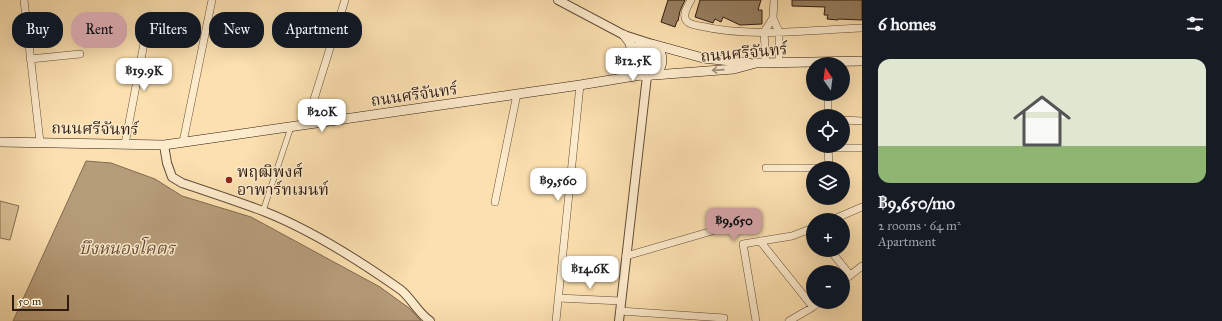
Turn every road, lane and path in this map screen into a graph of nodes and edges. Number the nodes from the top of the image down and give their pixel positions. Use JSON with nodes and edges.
{"nodes":[{"id":1,"x":24,"y":0,"type":"edge"},
{"id":2,"x":212,"y":0,"type":"edge"},
{"id":3,"x":344,"y":0,"type":"edge"},
{"id":4,"x":558,"y":0,"type":"edge"},
{"id":5,"x":690,"y":0,"type":"edge"},
{"id":6,"x":774,"y":0,"type":"edge"},
{"id":7,"x":773,"y":18,"type":"junction"},
{"id":8,"x":862,"y":28,"type":"edge"},
{"id":9,"x":764,"y":32,"type":"junction"},
{"id":10,"x":778,"y":32,"type":"junction"},
{"id":11,"x":624,"y":35,"type":"junction"},
{"id":12,"x":652,"y":44,"type":"junction"},
{"id":13,"x":143,"y":48,"type":"edge"},
{"id":14,"x":632,"y":53,"type":"junction"},
{"id":15,"x":80,"y":54,"type":"dead end"},
{"id":16,"x":30,"y":59,"type":"junction"},
{"id":17,"x":862,"y":61,"type":"edge"},
{"id":18,"x":850,"y":62,"type":"edge"},
{"id":19,"x":761,"y":63,"type":"junction"},
{"id":20,"x":779,"y":63,"type":"junction"},
{"id":21,"x":806,"y":63,"type":"edge"},
{"id":22,"x":631,"y":66,"type":"junction"},
{"id":23,"x":647,"y":76,"type":"junction"},
{"id":24,"x":616,"y":80,"type":"junction"},
{"id":25,"x":580,"y":85,"type":"junction"},
{"id":26,"x":517,"y":94,"type":"junction"},
{"id":27,"x":850,"y":120,"type":"edge"},
{"id":28,"x":862,"y":120,"type":"edge"},
{"id":29,"x":306,"y":124,"type":"junction"},
{"id":30,"x":291,"y":127,"type":"junction"},
{"id":31,"x":0,"y":142,"type":"edge"},
{"id":32,"x":40,"y":142,"type":"junction"},
{"id":33,"x":183,"y":142,"type":"junction"},
{"id":34,"x":125,"y":144,"type":"junction"},
{"id":35,"x":164,"y":145,"type":"junction"},
{"id":36,"x":850,"y":148,"type":"edge"},
{"id":37,"x":862,"y":148,"type":"edge"},
{"id":38,"x":828,"y":153,"type":"edge"},
{"id":39,"x":766,"y":168,"type":"dead end"},
{"id":40,"x":495,"y":202,"type":"dead end"},
{"id":41,"x":862,"y":207,"type":"edge"},
{"id":42,"x":264,"y":211,"type":"junction"},
{"id":43,"x":848,"y":213,"type":"edge"},
{"id":44,"x":719,"y":229,"type":"dead end"},
{"id":45,"x":806,"y":231,"type":"edge"},
{"id":46,"x":760,"y":242,"type":"junction"},
{"id":47,"x":626,"y":256,"type":"junction"},
{"id":48,"x":836,"y":257,"type":"edge"},
{"id":49,"x":842,"y":265,"type":"edge"},
{"id":50,"x":862,"y":266,"type":"edge"},
{"id":51,"x":850,"y":275,"type":"edge"},
{"id":52,"x":558,"y":298,"type":"junction"},
{"id":53,"x":806,"y":298,"type":"edge"},
{"id":54,"x":621,"y":301,"type":"junction"},
{"id":55,"x":809,"y":309,"type":"edge"},
{"id":56,"x":620,"y":311,"type":"junction"},
{"id":57,"x":724,"y":318,"type":"dead end"},
{"id":58,"x":430,"y":321,"type":"edge"},
{"id":59,"x":556,"y":321,"type":"edge"},
{"id":60,"x":619,"y":321,"type":"edge"},
{"id":61,"x":756,"y":321,"type":"edge"},
{"id":62,"x":788,"y":321,"type":"edge"}],
"edges":[{"from":1,"to":16,"type":"street"},
{"from":2,"to":33,"type":"street"},
{"from":3,"to":29,"type":"street"},
{"from":4,"to":11,"type":"street"},
{"from":5,"to":9,"type":"street"},
{"from":6,"to":7,"type":"street"},
{"from":7,"to":9,"type":"street"},
{"from":7,"to":10,"type":"street"},
{"from":8,"to":10,"type":"street"},
{"from":9,"to":10,"type":"street"},
{"from":9,"to":19,"type":"street"},
{"from":10,"to":20,"type":"street"},
{"from":11,"to":12,"type":"street"},
{"from":11,"to":14,"type":"main road"},
{"from":12,"to":14,"type":"main road"},
{"from":12,"to":19,"type":"main road"},
{"from":12,"to":23,"type":"main road"},
{"from":13,"to":34,"type":"street"},
{"from":14,"to":22,"type":"main road"},
{"from":15,"to":16,"type":"street"},
{"from":16,"to":32,"type":"street"},
{"from":17,"to":18,"type":"main road","name":"ถนนศรีจันทร์"},
{"from":19,"to":20,"type":"main road","name":"ถนนศรีจันทร์"},
{"from":19,"to":23,"type":"main road","name":"ถนนศรีจันทร์","one_way":true},
{"from":20,"to":21,"type":"main road","name":"ถนนศรีจันทร์"},
{"from":22,"to":23,"type":"main road"},
{"from":22,"to":24,"type":"main road"},
{"from":23,"to":24,"type":"main road","name":"ถนนศรีจันทร์"},
{"from":23,"to":47,"type":"street"},
{"from":24,"to":25,"type":"main road","name":"ถนนศรีจันทร์"},
{"from":25,"to":26,"type":"main road","name":"ถนนศรีจันทร์"},
{"from":25,"to":52,"type":"street"},
{"from":26,"to":29,"type":"main road","name":"ถนนศรีจันทร์"},
{"from":26,"to":40,"type":"street"},
{"from":27,"to":28,"type":"street"},
{"from":29,"to":30,"type":"main road","name":"ถนนศรีจันทร์"},
{"from":30,"to":33,"type":"main road","name":"ถนนศรีจันทร์"},
{"from":30,"to":42,"type":"street"},
{"from":31,"to":32,"type":"main road","name":"ถนนศรีจันทร์"},
{"from":32,"to":34,"type":"main road","name":"ถนนศรีจันทร์"},
{"from":33,"to":35,"type":"main road","name":"ถนนศรีจันทร์"},
{"from":34,"to":35,"type":"main road","name":"ถนนศรีจันทร์"},
{"from":35,"to":42,"type":"street"},
{"from":36,"to":37,"type":"street"},
{"from":38,"to":39,"type":"street"},
{"from":41,"to":43,"type":"street"},
{"from":42,"to":58,"type":"street"},
{"from":44,"to":47,"type":"street"},
{"from":45,"to":46,"type":"street"},
{"from":46,"to":53,"type":"street"},
{"from":46,"to":61,"type":"street"},
{"from":47,"to":54,"type":"street"},
{"from":48,"to":49,"type":"street"},
{"from":50,"to":51,"type":"street"},
{"from":52,"to":54,"type":"street"},
{"from":52,"to":59,"type":"street"},
{"from":54,"to":56,"type":"street"},
{"from":55,"to":62,"type":"street"},
{"from":56,"to":57,"type":"street"},
{"from":56,"to":60,"type":"street"}]}
